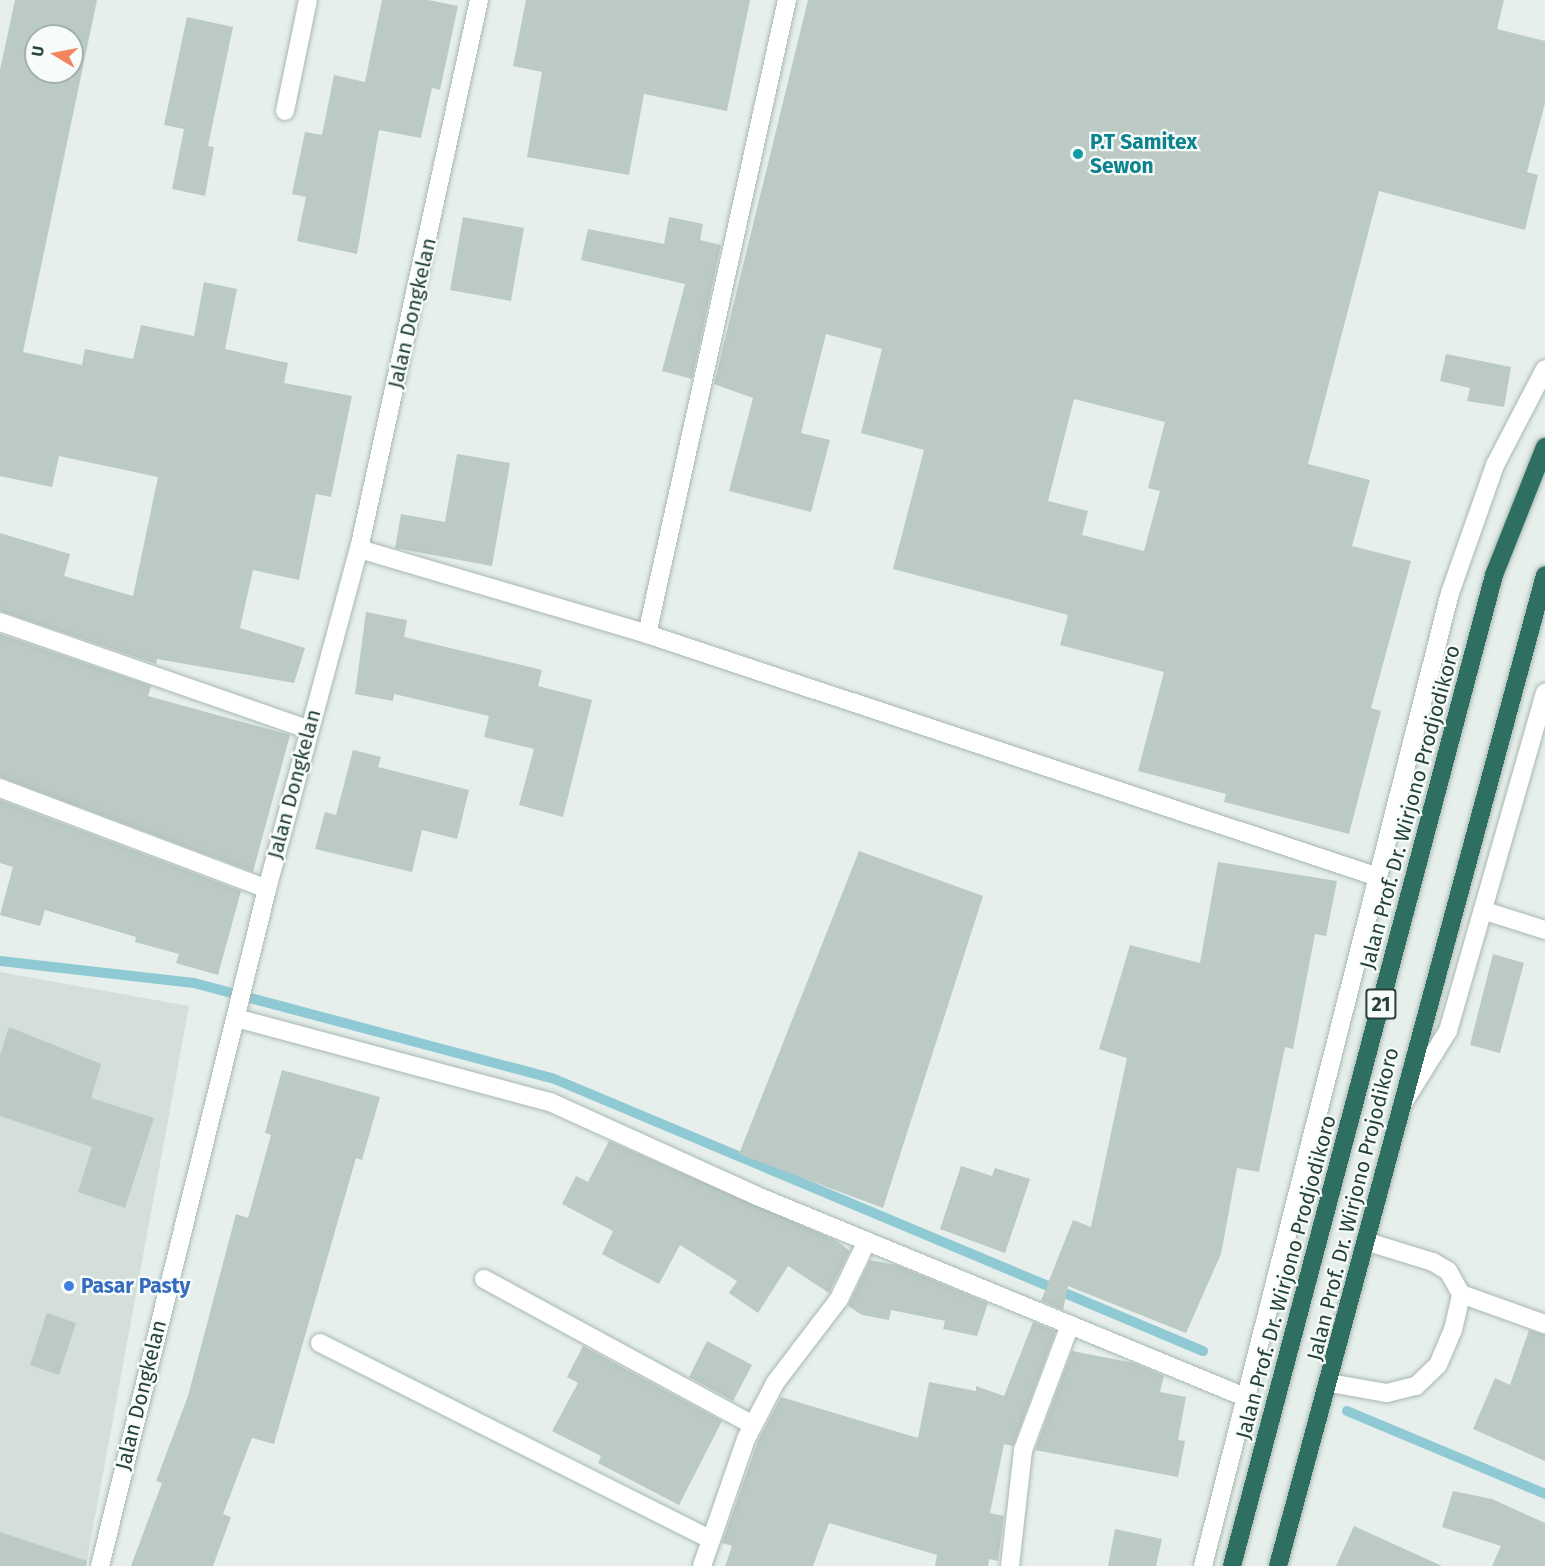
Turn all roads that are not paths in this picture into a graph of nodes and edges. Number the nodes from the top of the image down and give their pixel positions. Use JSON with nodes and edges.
{"nodes":[{"id":1,"x":308,"y":0,"type":"edge"},
{"id":2,"x":479,"y":0,"type":"edge"},
{"id":3,"x":787,"y":0,"type":"edge"},
{"id":4,"x":285,"y":111,"type":"dead end"},
{"id":5,"x":1545,"y":369,"type":"edge"},
{"id":6,"x":1545,"y":447,"type":"edge"},
{"id":7,"x":359,"y":549,"type":"junction"},
{"id":8,"x":1545,"y":575,"type":"edge"},
{"id":9,"x":0,"y":622,"type":"edge"},
{"id":10,"x":647,"y":634,"type":"junction"},
{"id":11,"x":1545,"y":693,"type":"edge"},
{"id":12,"x":308,"y":729,"type":"junction"},
{"id":13,"x":0,"y":788,"type":"edge"},
{"id":14,"x":1378,"y":877,"type":"junction"},
{"id":15,"x":267,"y":889,"type":"junction"},
{"id":16,"x":1485,"y":911,"type":"junction"},
{"id":17,"x":1545,"y":930,"type":"edge"},
{"id":18,"x":236,"y":1018,"type":"junction"},
{"id":19,"x":1401,"y":1107,"type":"junction"},
{"id":20,"x":867,"y":1241,"type":"junction"},
{"id":21,"x":1368,"y":1242,"type":"junction"},
{"id":22,"x":484,"y":1279,"type":"dead end"},
{"id":23,"x":1461,"y":1294,"type":"junction"},
{"id":24,"x":1545,"y":1324,"type":"edge"},
{"id":25,"x":1070,"y":1325,"type":"junction"},
{"id":26,"x":320,"y":1343,"type":"dead end"},
{"id":27,"x":1330,"y":1383,"type":"junction"},
{"id":28,"x":1245,"y":1398,"type":"junction"},
{"id":29,"x":753,"y":1425,"type":"junction"},
{"id":30,"x":711,"y":1540,"type":"junction"},
{"id":31,"x":100,"y":1566,"type":"edge"},
{"id":32,"x":702,"y":1566,"type":"edge"},
{"id":33,"x":1010,"y":1566,"type":"edge"},
{"id":34,"x":1203,"y":1566,"type":"edge"},
{"id":35,"x":1232,"y":1566,"type":"edge"},
{"id":36,"x":1278,"y":1566,"type":"edge"}],
"edges":[{"from":1,"to":4,"type":"street"},
{"from":2,"to":7,"type":"street","name":"Jalan Dongkelan"},
{"from":3,"to":10,"type":"street"},
{"from":5,"to":14,"type":"street"},
{"from":6,"to":35,"type":"highway","name":"Jalan Prof. Dr. Wirjono Prodjodikoro","number":"21"},
{"from":7,"to":10,"type":"street"},
{"from":7,"to":12,"type":"street","name":"Jalan Dongkelan"},
{"from":8,"to":19,"type":"highway","name":"Jalan Prof. Dr. Wirjono Projodikoro","number":"21"},
{"from":9,"to":12,"type":"street"},
{"from":10,"to":14,"type":"street"},
{"from":11,"to":16,"type":"street"},
{"from":12,"to":15,"type":"street","name":"Jalan Dongkelan"},
{"from":13,"to":15,"type":"street"},
{"from":14,"to":28,"type":"street"},
{"from":15,"to":18,"type":"street","name":"Jalan Dongkelan"},
{"from":16,"to":17,"type":"street"},
{"from":16,"to":19,"type":"street"},
{"from":18,"to":20,"type":"street"},
{"from":18,"to":31,"type":"street","name":"Jalan Dongkelan"},
{"from":19,"to":21,"type":"highway","name":"Jalan Prof. Dr. Wirjono Projodikoro","number":"21"},
{"from":20,"to":25,"type":"street"},
{"from":20,"to":29,"type":"street"},
{"from":21,"to":23,"type":"street"},
{"from":21,"to":27,"type":"highway","name":"Jalan Prof. Dr. Wirjono Projodikoro","number":"21"},
{"from":22,"to":29,"type":"street"},
{"from":23,"to":24,"type":"street"},
{"from":23,"to":27,"type":"street"},
{"from":25,"to":28,"type":"street"},
{"from":25,"to":33,"type":"street"},
{"from":26,"to":30,"type":"street"},
{"from":27,"to":36,"type":"highway","name":"Jalan Prof. Dr. Wirjono Projodikoro","number":"21"},
{"from":28,"to":34,"type":"street"},
{"from":29,"to":30,"type":"street"},
{"from":30,"to":32,"type":"street"}]}
